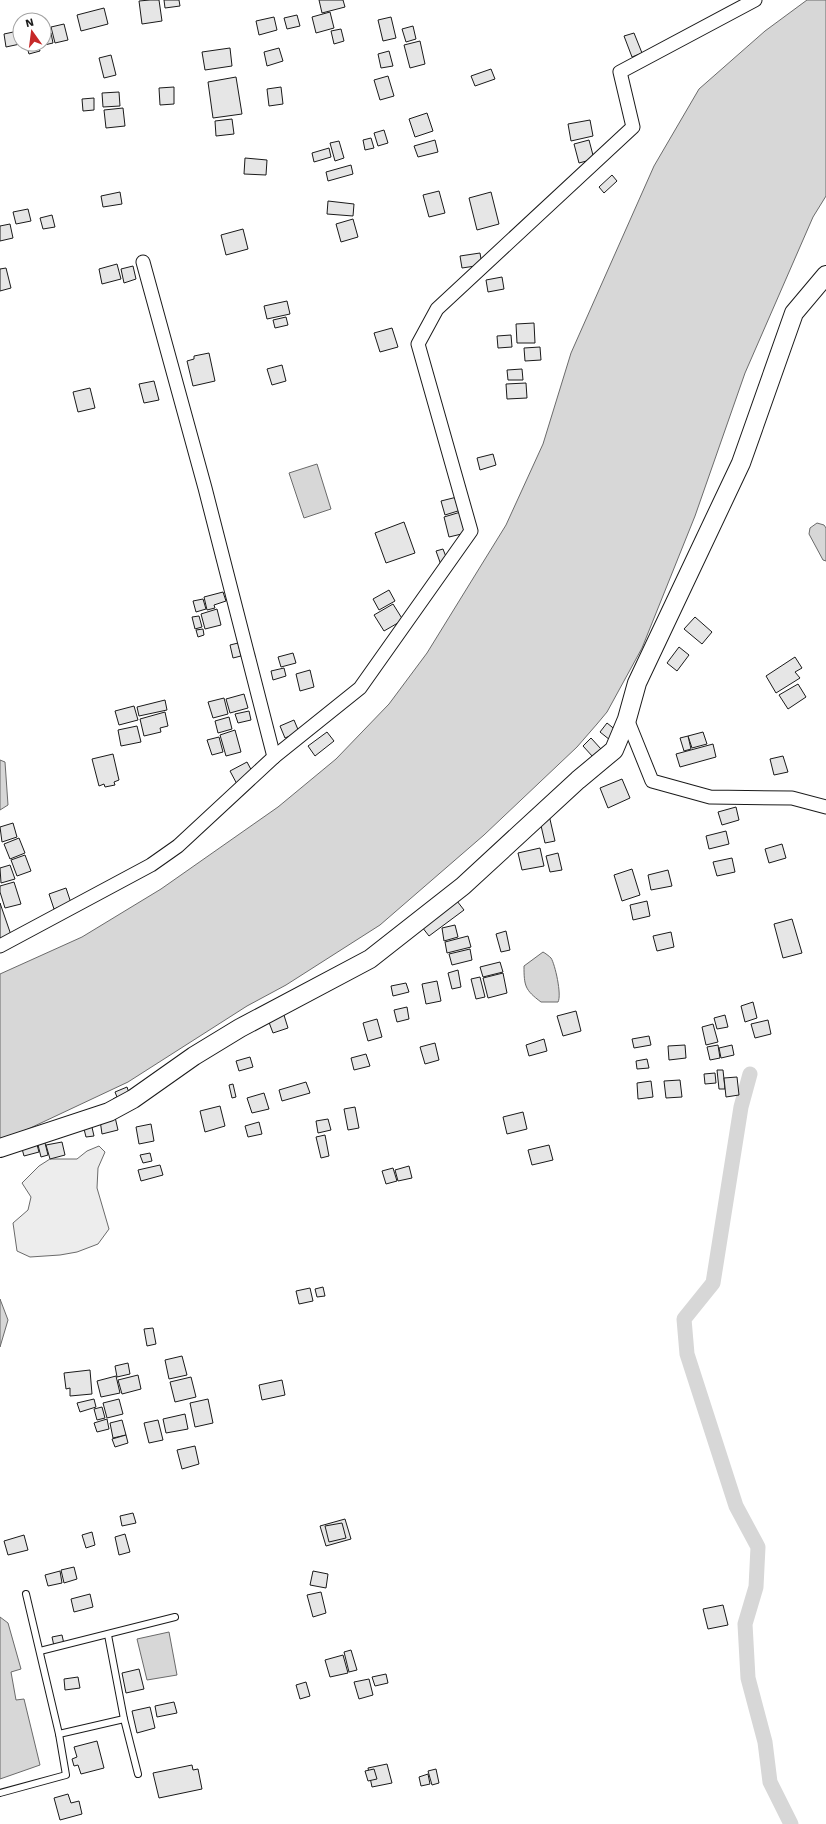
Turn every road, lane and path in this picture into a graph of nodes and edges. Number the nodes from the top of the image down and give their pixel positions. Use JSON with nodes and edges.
{"nodes":[{"id":1,"x":755,"y":0,"type":"edge"},
{"id":2,"x":143,"y":262,"type":"dead end"},
{"id":3,"x":826,"y":275,"type":"edge"},
{"id":4,"x":627,"y":719,"type":"junction"},
{"id":5,"x":274,"y":757,"type":"junction"},
{"id":6,"x":826,"y":807,"type":"edge"},
{"id":7,"x":0,"y":946,"type":"edge"},
{"id":8,"x":0,"y":1148,"type":"edge"},
{"id":9,"x":26,"y":1594,"type":"dead end"},
{"id":10,"x":175,"y":1617,"type":"dead end"},
{"id":11,"x":108,"y":1634,"type":"junction"},
{"id":12,"x":40,"y":1651,"type":"junction"},
{"id":13,"x":124,"y":1719,"type":"junction"},
{"id":14,"x":59,"y":1734,"type":"junction"},
{"id":15,"x":138,"y":1774,"type":"dead end"},
{"id":16,"x":0,"y":1793,"type":"edge"}],
"edges":[{"from":1,"to":5,"type":"street"},
{"from":2,"to":5,"type":"street"},
{"from":3,"to":4,"type":"street"},
{"from":4,"to":6,"type":"street"},
{"from":4,"to":8,"type":"street"},
{"from":5,"to":7,"type":"street"},
{"from":9,"to":12,"type":"lane"},
{"from":10,"to":11,"type":"lane"},
{"from":11,"to":12,"type":"lane"},
{"from":11,"to":13,"type":"lane"},
{"from":12,"to":14,"type":"lane"},
{"from":13,"to":14,"type":"lane"},
{"from":13,"to":15,"type":"lane"},
{"from":14,"to":16,"type":"lane"}]}
